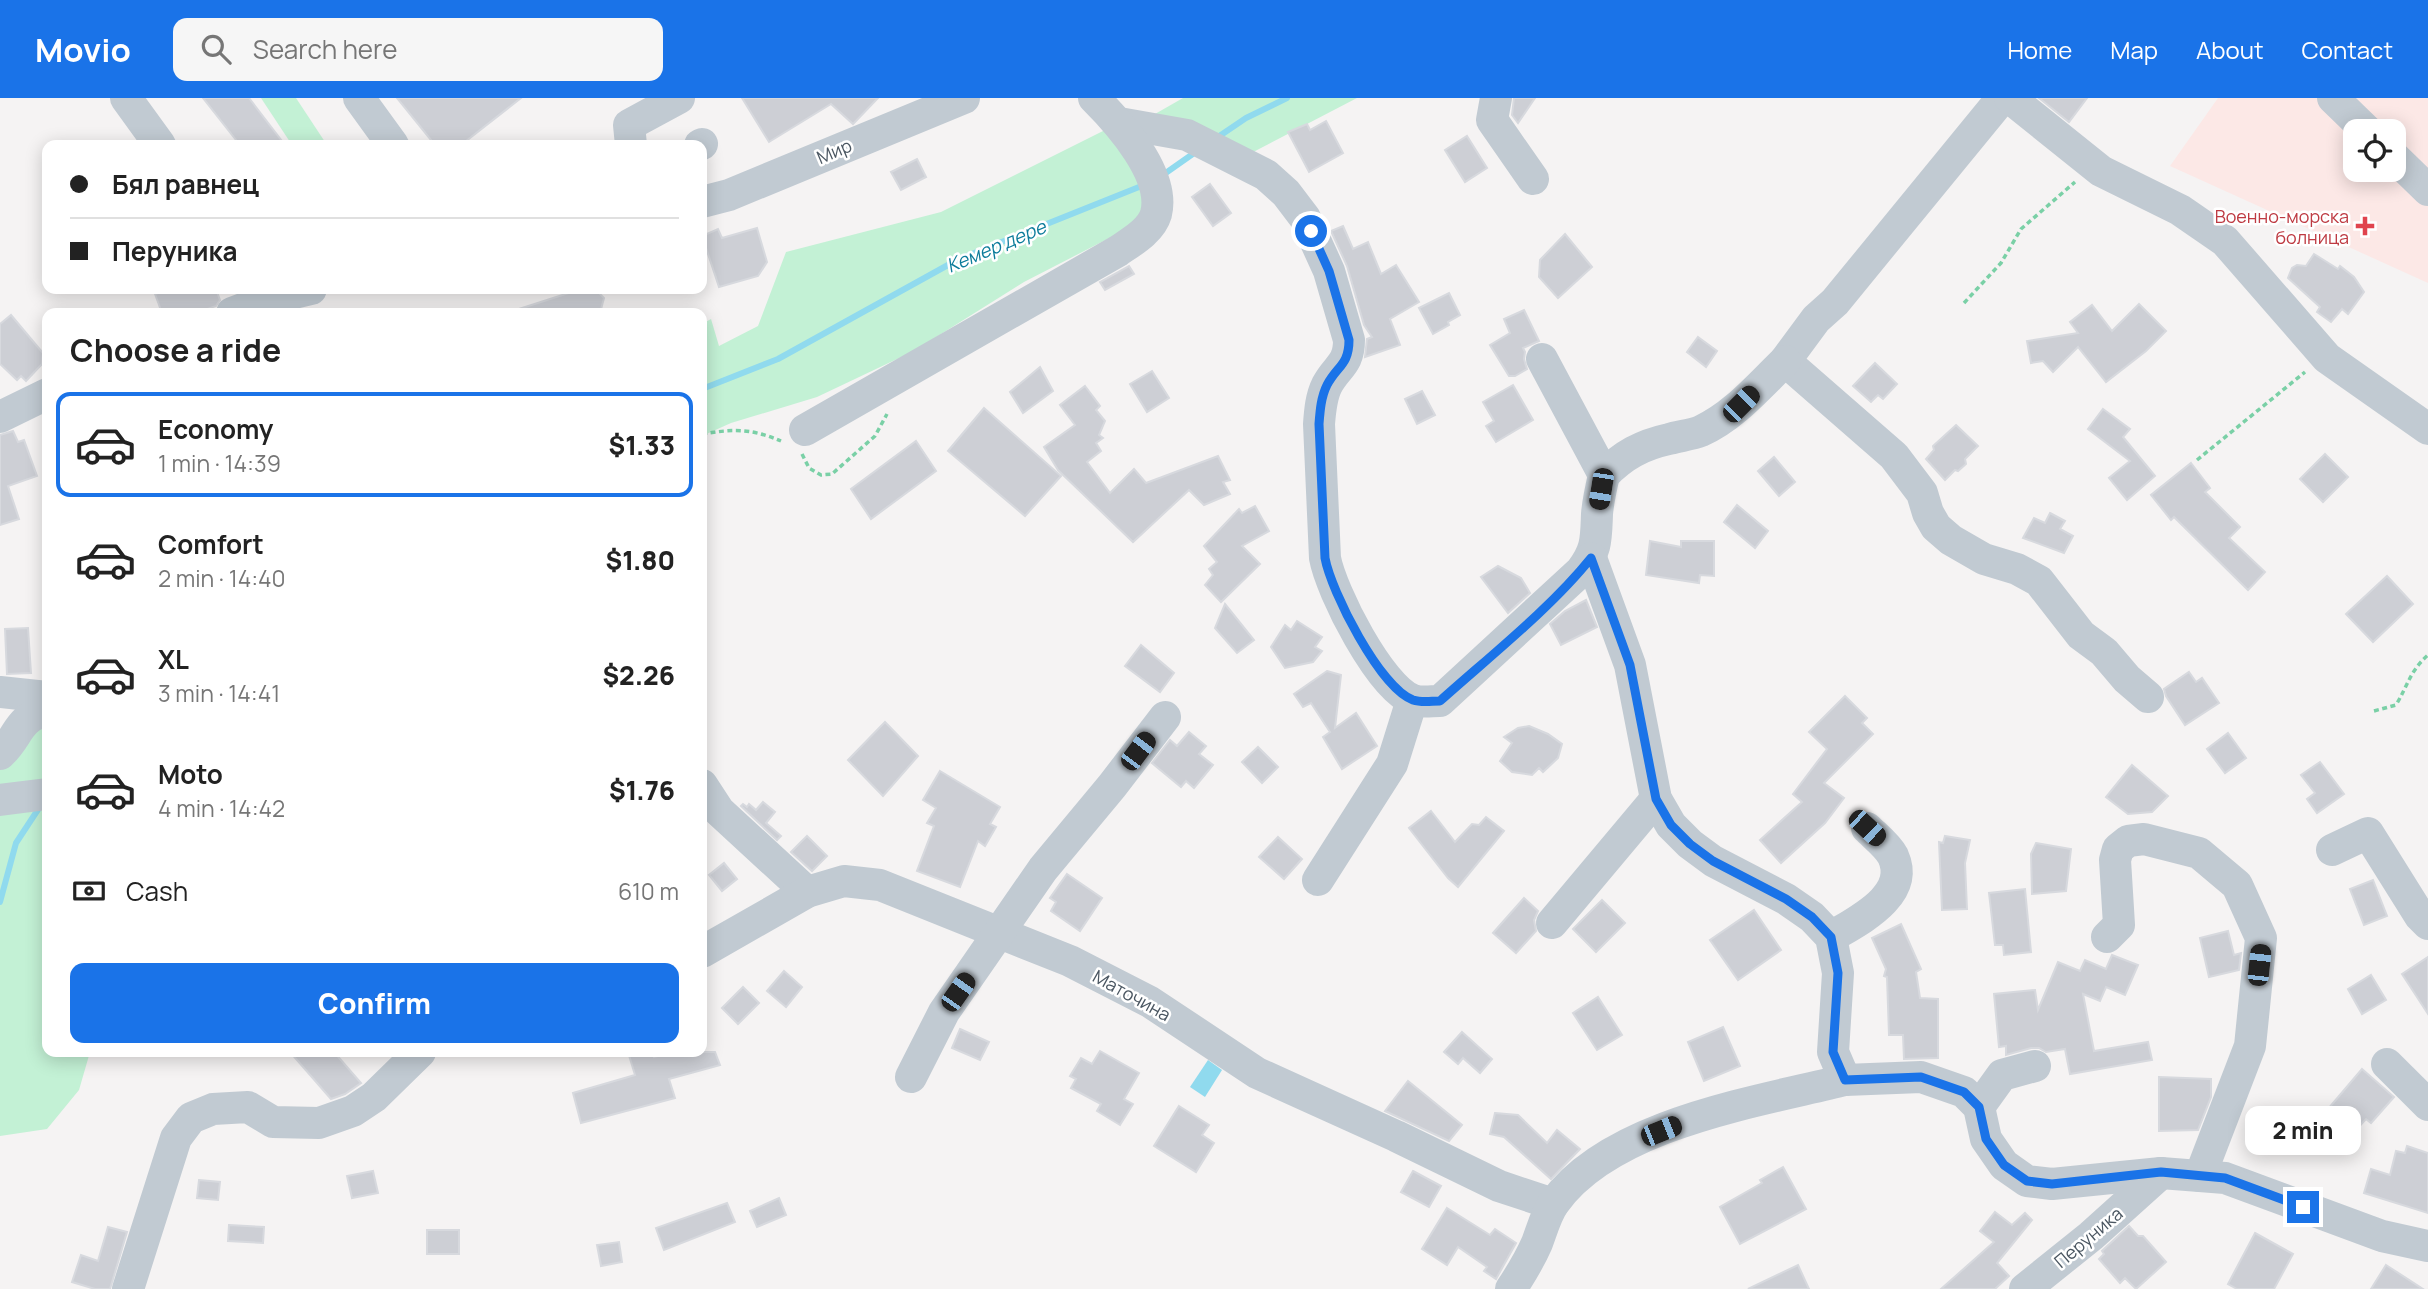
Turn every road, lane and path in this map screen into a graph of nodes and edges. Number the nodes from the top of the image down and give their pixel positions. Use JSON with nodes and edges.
{"nodes":[{"id":1,"x":126,"y":98,"type":"edge"},
{"id":2,"x":359,"y":98,"type":"edge"},
{"id":3,"x":680,"y":98,"type":"edge"},
{"id":4,"x":964,"y":98,"type":"edge"},
{"id":5,"x":1094,"y":98,"type":"edge"},
{"id":6,"x":1496,"y":98,"type":"edge"},
{"id":7,"x":2002,"y":98,"type":"edge"},
{"id":8,"x":2010,"y":98,"type":"edge"},
{"id":9,"x":2333,"y":98,"type":"edge"},
{"id":10,"x":912,"y":110,"type":"edge"},
{"id":11,"x":2355,"y":119,"type":"edge"},
{"id":12,"x":1119,"y":123,"type":"junction"},
{"id":13,"x":156,"y":140,"type":"edge"},
{"id":14,"x":389,"y":140,"type":"edge"},
{"id":15,"x":630,"y":140,"type":"edge"},
{"id":16,"x":2095,"y":166,"type":"junction"},
{"id":17,"x":2406,"y":169,"type":"edge"},
{"id":18,"x":1533,"y":179,"type":"dead end"},
{"id":19,"x":2428,"y":190,"type":"edge"},
{"id":20,"x":707,"y":201,"type":"edge"},
{"id":21,"x":289,"y":296,"type":"edge"},
{"id":22,"x":1964,"y":303,"type":"dead end"},
{"id":23,"x":249,"y":308,"type":"edge"},
{"id":24,"x":2327,"y":358,"type":"junction"},
{"id":25,"x":1542,"y":359,"type":"dead end"},
{"id":26,"x":1784,"y":361,"type":"junction"},
{"id":27,"x":901,"y":376,"type":"junction"},
{"id":28,"x":42,"y":396,"type":"edge"},
{"id":29,"x":0,"y":417,"type":"edge"},
{"id":30,"x":2428,"y":429,"type":"edge"},
{"id":31,"x":707,"y":433,"type":"edge"},
{"id":32,"x":802,"y":440,"type":"junction"},
{"id":33,"x":2197,"y":460,"type":"dead end"},
{"id":34,"x":1604,"y":475,"type":"junction"},
{"id":35,"x":1591,"y":558,"type":"junction"},
{"id":36,"x":2428,"y":654,"type":"edge"},
{"id":37,"x":0,"y":692,"type":"edge"},
{"id":38,"x":42,"y":696,"type":"edge"},
{"id":39,"x":2148,"y":697,"type":"dead end"},
{"id":40,"x":1412,"y":700,"type":"junction"},
{"id":41,"x":2374,"y":710,"type":"dead end"},
{"id":42,"x":42,"y":711,"type":"edge"},
{"id":43,"x":1165,"y":717,"type":"dead end"},
{"id":44,"x":4,"y":750,"type":"edge"},
{"id":45,"x":0,"y":783,"type":"edge"},
{"id":46,"x":707,"y":793,"type":"edge"},
{"id":47,"x":42,"y":795,"type":"edge"},
{"id":48,"x":1656,"y":799,"type":"junction"},
{"id":49,"x":0,"y":800,"type":"edge"},
{"id":50,"x":1867,"y":828,"type":"dead end"},
{"id":51,"x":2332,"y":850,"type":"dead end"},
{"id":52,"x":1318,"y":880,"type":"dead end"},
{"id":53,"x":807,"y":892,"type":"junction"},
{"id":54,"x":1552,"y":923,"type":"dead end"},
{"id":55,"x":2428,"y":924,"type":"edge"},
{"id":56,"x":1001,"y":932,"type":"junction"},
{"id":57,"x":1831,"y":937,"type":"junction"},
{"id":58,"x":2107,"y":937,"type":"dead end"},
{"id":59,"x":707,"y":949,"type":"edge"},
{"id":60,"x":415,"y":1057,"type":"edge"},
{"id":61,"x":2386,"y":1064,"type":"dead end"},
{"id":62,"x":2035,"y":1066,"type":"dead end"},
{"id":63,"x":911,"y":1077,"type":"dead end"},
{"id":64,"x":1845,"y":1080,"type":"junction"},
{"id":65,"x":2428,"y":1105,"type":"edge"},
{"id":66,"x":1979,"y":1107,"type":"junction"},
{"id":67,"x":2161,"y":1172,"type":"junction"},
{"id":68,"x":2200,"y":1176,"type":"junction"},
{"id":69,"x":1553,"y":1205,"type":"junction"},
{"id":70,"x":2428,"y":1246,"type":"edge"},
{"id":71,"x":128,"y":1289,"type":"edge"},
{"id":72,"x":1510,"y":1289,"type":"edge"},
{"id":73,"x":2025,"y":1289,"type":"edge"}],
"edges":[{"from":1,"to":13,"type":"street"},
{"from":2,"to":14,"type":"street"},
{"from":3,"to":15,"type":"street"},
{"from":4,"to":10,"type":"street","name":"Мир"},
{"from":5,"to":12,"type":"street"},
{"from":6,"to":18,"type":"street"},
{"from":7,"to":26,"type":"street"},
{"from":8,"to":16,"type":"street"},
{"from":9,"to":11,"type":"street"},
{"from":10,"to":20,"type":"street","name":"Мир"},
{"from":12,"to":27,"type":"street"},
{"from":12,"to":40,"type":"street"},
{"from":16,"to":22,"type":"path"},
{"from":16,"to":24,"type":"street"},
{"from":17,"to":19,"type":"street"},
{"from":21,"to":23,"type":"street"},
{"from":24,"to":30,"type":"street"},
{"from":24,"to":33,"type":"path"},
{"from":25,"to":34,"type":"street"},
{"from":26,"to":34,"type":"street"},
{"from":26,"to":39,"type":"street"},
{"from":27,"to":32,"type":"street"},
{"from":27,"to":32,"type":"path"},
{"from":28,"to":29,"type":"street"},
{"from":31,"to":32,"type":"path"},
{"from":34,"to":35,"type":"street"},
{"from":35,"to":40,"type":"street"},
{"from":35,"to":48,"type":"street"},
{"from":36,"to":41,"type":"path"},
{"from":37,"to":38,"type":"street"},
{"from":40,"to":52,"type":"street"},
{"from":42,"to":44,"type":"street"},
{"from":43,"to":56,"type":"street"},
{"from":44,"to":45,"type":"street"},
{"from":46,"to":53,"type":"street"},
{"from":47,"to":49,"type":"street"},
{"from":48,"to":54,"type":"street"},
{"from":48,"to":57,"type":"street"},
{"from":50,"to":57,"type":"street"},
{"from":51,"to":55,"type":"street"},
{"from":53,"to":56,"type":"street","name":"Маточина"},
{"from":53,"to":59,"type":"street","name":"Маточина"},
{"from":56,"to":63,"type":"street"},
{"from":56,"to":69,"type":"street","name":"Маточина"},
{"from":57,"to":64,"type":"street"},
{"from":58,"to":68,"type":"street"},
{"from":60,"to":71,"type":"street"},
{"from":61,"to":65,"type":"street"},
{"from":62,"to":66,"type":"street"},
{"from":64,"to":66,"type":"street"},
{"from":64,"to":69,"type":"street"},
{"from":66,"to":67,"type":"street"},
{"from":67,"to":68,"type":"street"},
{"from":67,"to":73,"type":"street","name":"Перуника"},
{"from":68,"to":70,"type":"street"},
{"from":69,"to":72,"type":"street"}]}
